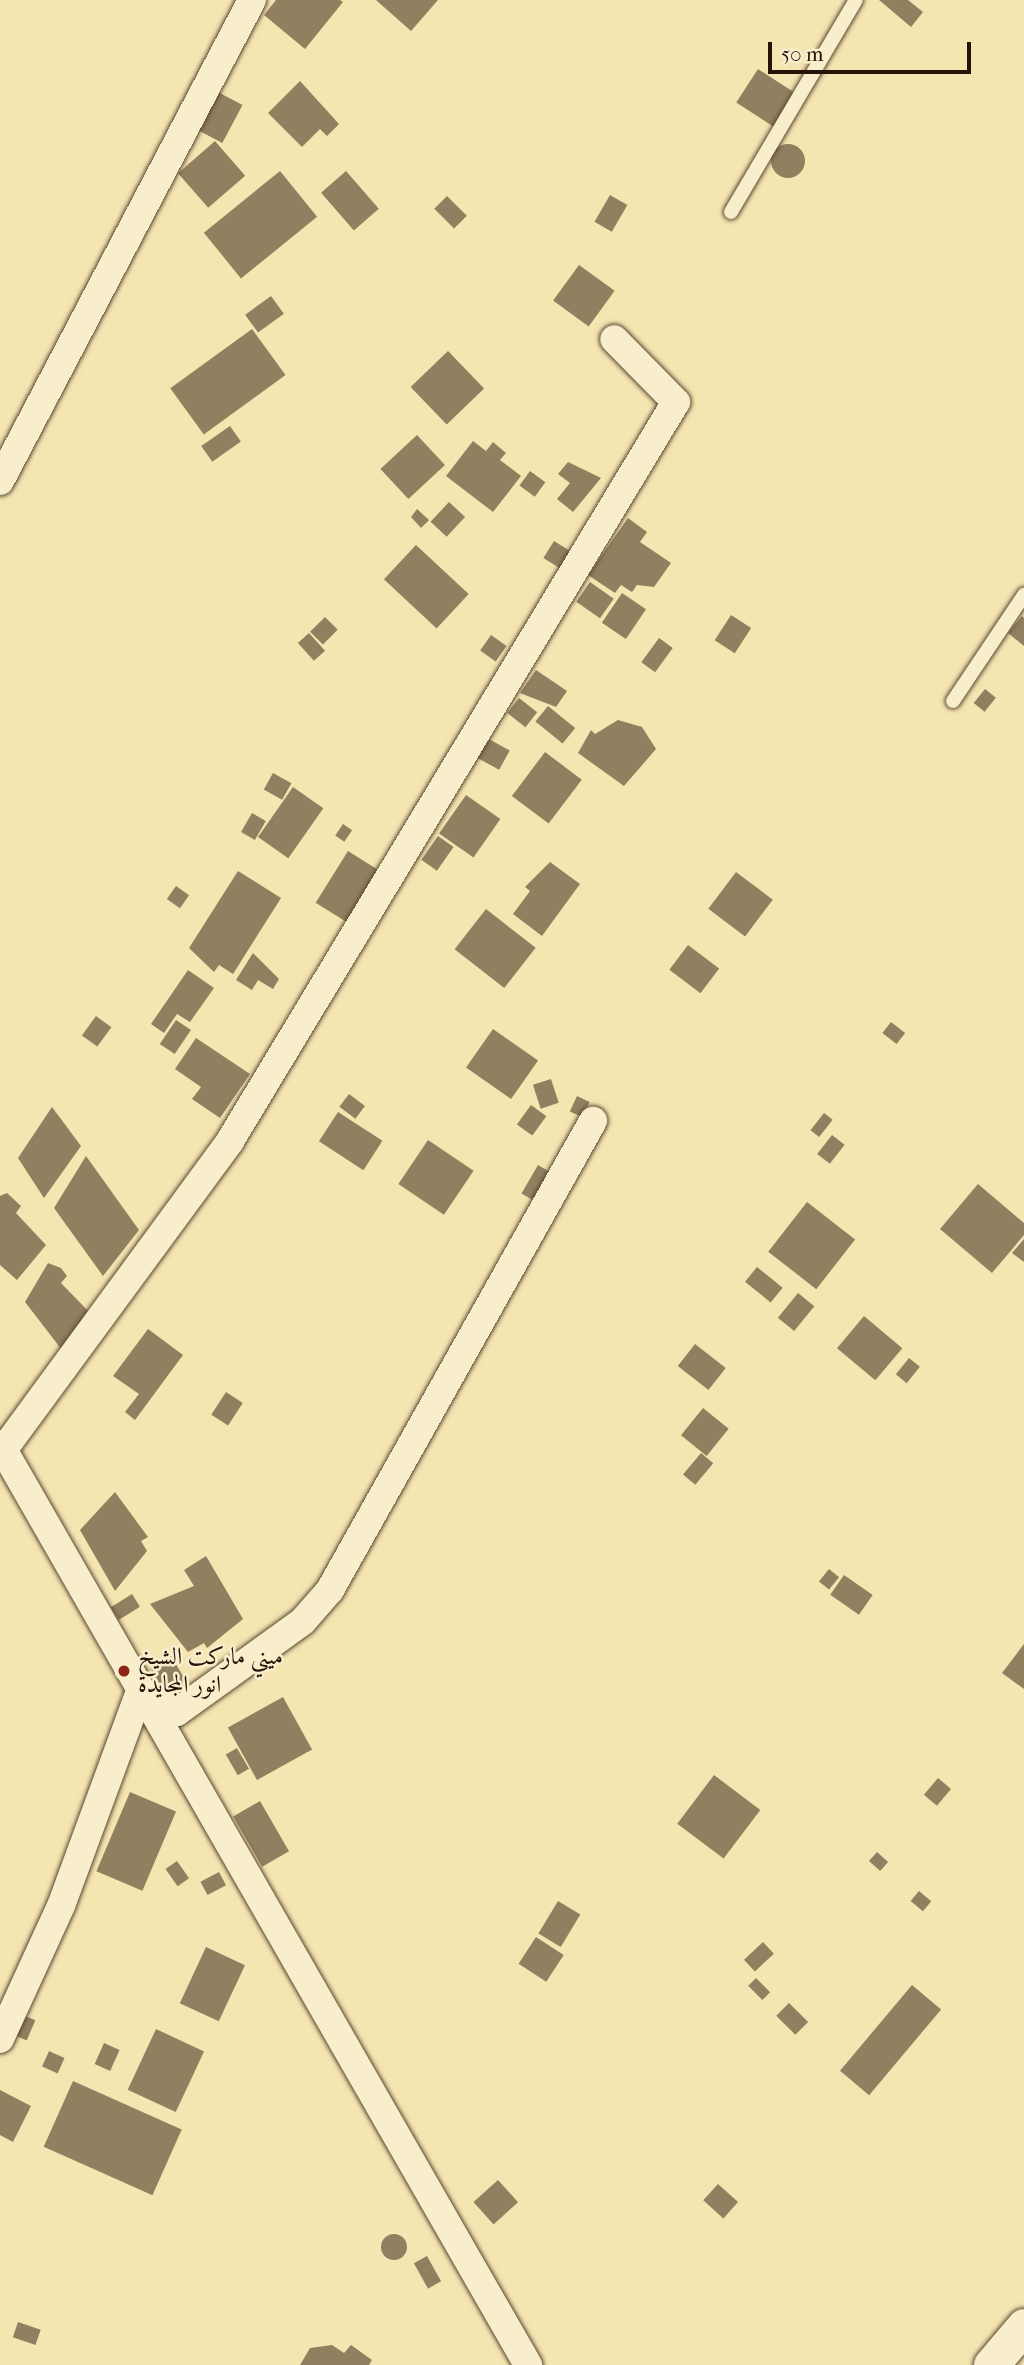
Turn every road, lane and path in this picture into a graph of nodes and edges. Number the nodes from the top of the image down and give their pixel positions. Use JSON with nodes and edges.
{"nodes":[{"id":1,"x":252,"y":0,"type":"edge"},
{"id":2,"x":856,"y":0,"type":"edge"},
{"id":3,"x":731,"y":212,"type":"dead end"},
{"id":4,"x":614,"y":339,"type":"dead end"},
{"id":5,"x":0,"y":481,"type":"edge"},
{"id":6,"x":1024,"y":596,"type":"edge"},
{"id":7,"x":953,"y":701,"type":"dead end"},
{"id":8,"x":593,"y":1121,"type":"dead end"},
{"id":9,"x":2,"y":1446,"type":"edge"},
{"id":10,"x":139,"y":1694,"type":"junction"},
{"id":11,"x":0,"y":2039,"type":"edge"},
{"id":12,"x":1024,"y":2326,"type":"edge"},
{"id":13,"x":528,"y":2365,"type":"edge"},
{"id":14,"x":991,"y":2365,"type":"edge"}],
"edges":[{"from":1,"to":5,"type":"street"},
{"from":2,"to":3,"type":"lane"},
{"from":4,"to":9,"type":"street"},
{"from":6,"to":7,"type":"lane"},
{"from":8,"to":10,"type":"street"},
{"from":9,"to":10,"type":"street"},
{"from":10,"to":11,"type":"street"},
{"from":10,"to":13,"type":"street"},
{"from":12,"to":14,"type":"street"}]}
